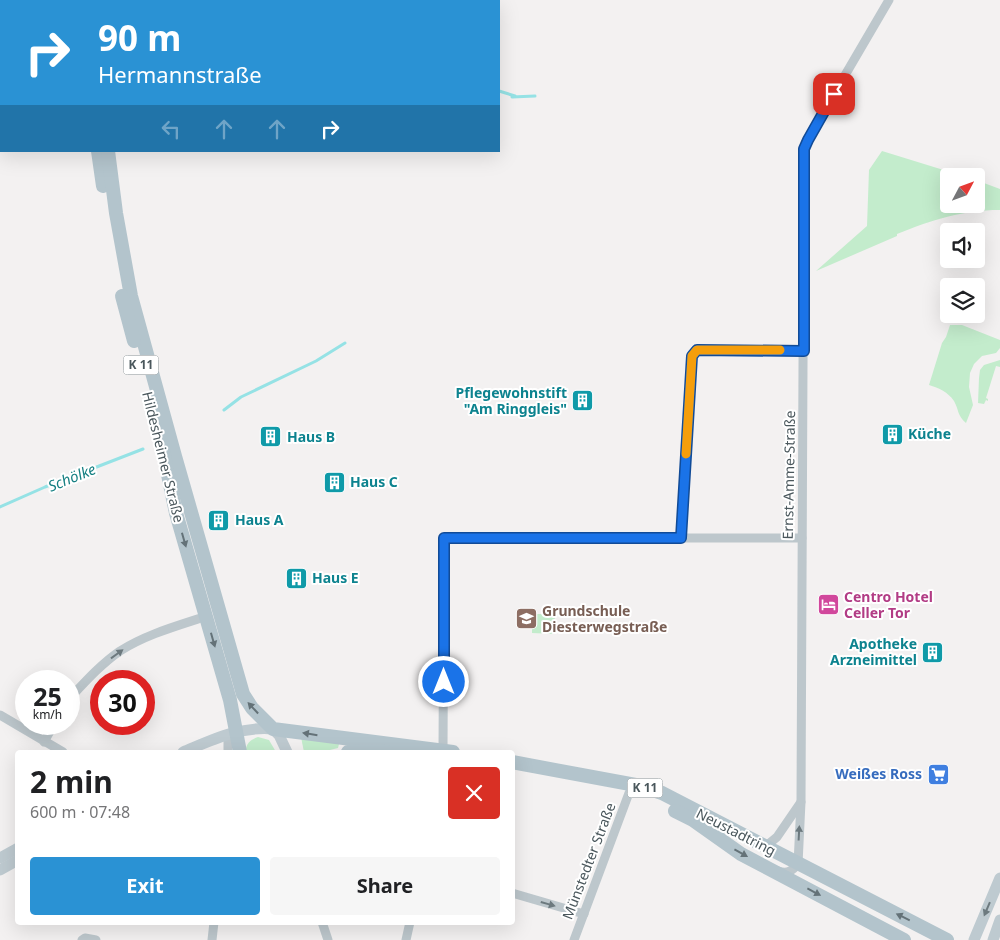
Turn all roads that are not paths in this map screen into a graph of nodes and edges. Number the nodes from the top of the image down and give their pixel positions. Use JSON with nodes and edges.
{"nodes":[{"id":1,"x":889,"y":0,"type":"edge"},
{"id":2,"x":98,"y":152,"type":"edge"},
{"id":3,"x":108,"y":152,"type":"edge"},
{"id":4,"x":804,"y":351,"type":"junction"},
{"id":5,"x":681,"y":538,"type":"junction"},
{"id":6,"x":802,"y":538,"type":"junction"},
{"id":7,"x":207,"y":616,"type":"junction"},
{"id":8,"x":80,"y":687,"type":"edge"},
{"id":9,"x":0,"y":715,"type":"edge"},
{"id":10,"x":273,"y":728,"type":"junction"},
{"id":11,"x":237,"y":731,"type":"junction"},
{"id":12,"x":48,"y":735,"type":"edge"},
{"id":13,"x":44,"y":742,"type":"junction"},
{"id":14,"x":354,"y":749,"type":"edge"},
{"id":15,"x":59,"y":750,"type":"edge"},
{"id":16,"x":188,"y":750,"type":"edge"},
{"id":17,"x":228,"y":750,"type":"edge"},
{"id":18,"x":240,"y":750,"type":"edge"},
{"id":19,"x":286,"y":750,"type":"edge"},
{"id":20,"x":435,"y":750,"type":"edge"},
{"id":21,"x":448,"y":750,"type":"edge"},
{"id":22,"x":515,"y":763,"type":"edge"},
{"id":23,"x":515,"y":773,"type":"edge"},
{"id":24,"x":629,"y":793,"type":"junction"},
{"id":25,"x":801,"y":802,"type":"junction"},
{"id":26,"x":765,"y":847,"type":"junction"},
{"id":27,"x":15,"y":850,"type":"edge"},
{"id":28,"x":0,"y":858,"type":"edge"},
{"id":29,"x":15,"y":862,"type":"edge"},
{"id":30,"x":798,"y":864,"type":"junction"},
{"id":31,"x":0,"y":870,"type":"edge"},
{"id":32,"x":771,"y":870,"type":"junction"},
{"id":33,"x":1000,"y":878,"type":"edge"},
{"id":34,"x":515,"y":894,"type":"edge"},
{"id":35,"x":584,"y":914,"type":"junction"},
{"id":36,"x":1000,"y":920,"type":"edge"},
{"id":37,"x":214,"y":925,"type":"edge"},
{"id":38,"x":323,"y":925,"type":"edge"},
{"id":39,"x":409,"y":925,"type":"edge"},
{"id":40,"x":82,"y":940,"type":"edge"},
{"id":41,"x":96,"y":940,"type":"edge"},
{"id":42,"x":212,"y":940,"type":"edge"},
{"id":43,"x":328,"y":940,"type":"edge"},
{"id":44,"x":406,"y":940,"type":"edge"},
{"id":45,"x":574,"y":940,"type":"edge"},
{"id":46,"x":904,"y":940,"type":"edge"},
{"id":47,"x":946,"y":940,"type":"edge"},
{"id":48,"x":974,"y":940,"type":"edge"},
{"id":49,"x":993,"y":940,"type":"edge"}],
"edges":[{"from":1,"to":4,"type":"street","name":"Ernst-Amme-Straße"},
{"from":2,"to":7,"type":"main road","name":"Hildesheimer Straße","number":"K 11","one_way":true},
{"from":10,"to":3,"type":"main road","name":"Hildesheimer Straße","number":"K 11","one_way":true},
{"from":4,"to":5,"type":"street"},
{"from":4,"to":6,"type":"street","name":"Ernst-Amme-Straße"},
{"from":5,"to":6,"type":"street"},
{"from":5,"to":21,"type":"street"},
{"from":6,"to":25,"type":"street","name":"Ernst-Amme-Straße"},
{"from":8,"to":7,"type":"street","one_way":true},
{"from":7,"to":11,"type":"main road","name":"Hildesheimer Straße","number":"K 11","one_way":true},
{"from":9,"to":13,"type":"street"},
{"from":10,"to":11,"type":"main road"},
{"from":14,"to":10,"type":"main road","one_way":true},
{"from":10,"to":19,"type":"main road","number":"K 11"},
{"from":11,"to":16,"type":"main road"},
{"from":11,"to":17,"type":"street"},
{"from":11,"to":18,"type":"main road","number":"K 11"},
{"from":12,"to":13,"type":"street"},
{"from":13,"to":15,"type":"street"},
{"from":14,"to":20,"type":"main road"},
{"from":22,"to":26,"type":"main road","name":"Neustadtring","number":"K 11"},
{"from":23,"to":24,"type":"main road","name":"Neustadtring","number":"K 11"},
{"from":24,"to":32,"type":"main road","name":"Neustadtring","number":"K 11","one_way":true},
{"from":24,"to":35,"type":"street","name":"Münstedter Straße"},
{"from":25,"to":26,"type":"street"},
{"from":30,"to":25,"type":"street","name":"Ernst-Amme-Straße","one_way":true},
{"from":26,"to":30,"type":"main road","name":"Neustadtring","number":"K 11"},
{"from":27,"to":28,"type":"main road"},
{"from":29,"to":31,"type":"main road"},
{"from":30,"to":32,"type":"street"},
{"from":47,"to":30,"type":"main road","name":"Neustadtring","number":"K 11","one_way":true},
{"from":32,"to":46,"type":"main road","name":"Neustadtring","number":"K 11","one_way":true},
{"from":33,"to":48,"type":"main road","one_way":true},
{"from":34,"to":35,"type":"street","one_way":true},
{"from":35,"to":45,"type":"street","name":"Münstedter Straße"},
{"from":36,"to":49,"type":"main road"},
{"from":37,"to":42,"type":"street"},
{"from":38,"to":43,"type":"street"},
{"from":39,"to":44,"type":"street"},
{"from":40,"to":41,"type":"street"}]}
